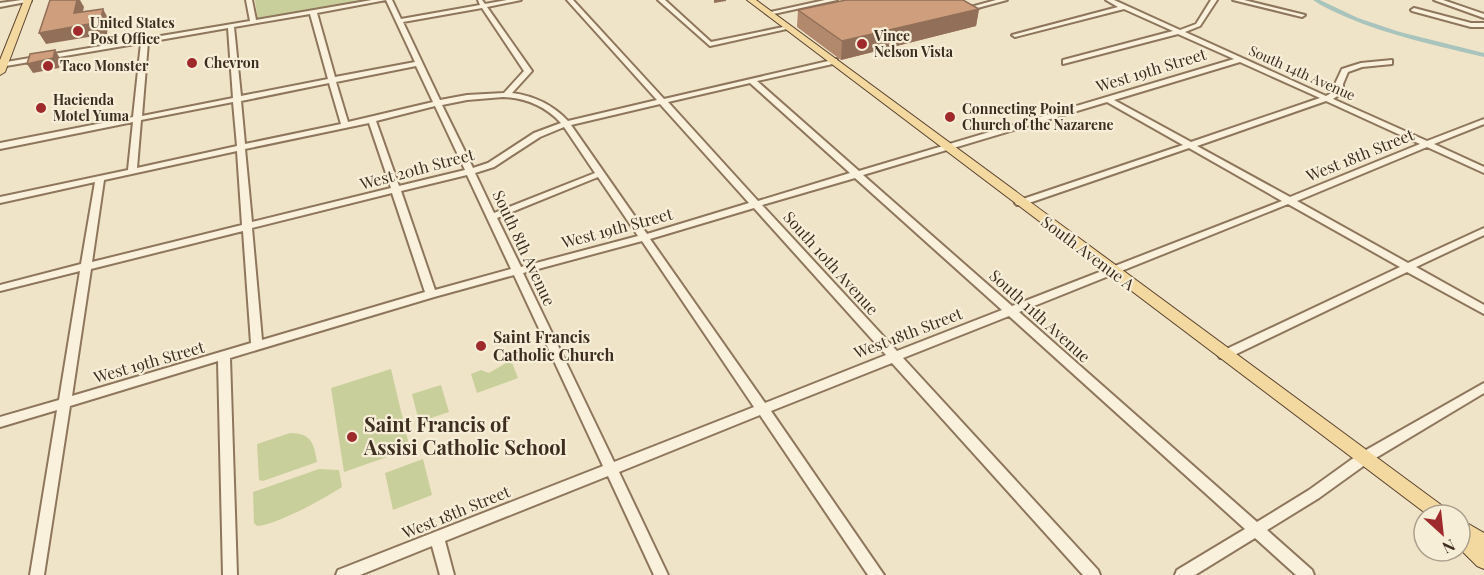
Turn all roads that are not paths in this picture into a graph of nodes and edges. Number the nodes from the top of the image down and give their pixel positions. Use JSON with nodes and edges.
{"nodes":[{"id":1,"x":28,"y":0,"type":"edge"},
{"id":2,"x":249,"y":0,"type":"edge"},
{"id":3,"x":383,"y":0,"type":"edge"},
{"id":4,"x":389,"y":0,"type":"edge"},
{"id":5,"x":518,"y":0,"type":"edge"},
{"id":6,"x":570,"y":0,"type":"edge"},
{"id":7,"x":661,"y":0,"type":"edge"},
{"id":8,"x":751,"y":0,"type":"edge"},
{"id":9,"x":834,"y":0,"type":"edge"},
{"id":10,"x":1004,"y":0,"type":"edge"},
{"id":11,"x":1109,"y":0,"type":"edge"},
{"id":12,"x":1214,"y":0,"type":"edge"},
{"id":13,"x":1236,"y":0,"type":"edge"},
{"id":14,"x":1437,"y":0,"type":"edge"},
{"id":15,"x":482,"y":3,"type":"edge"},
{"id":16,"x":0,"y":5,"type":"edge"},
{"id":17,"x":1124,"y":7,"type":"junction"},
{"id":18,"x":970,"y":8,"type":"edge"},
{"id":19,"x":1414,"y":10,"type":"dead end"},
{"id":20,"x":313,"y":12,"type":"junction"},
{"id":21,"x":769,"y":13,"type":"junction"},
{"id":22,"x":1302,"y":15,"type":"dead end"},
{"id":23,"x":1484,"y":16,"type":"edge"},
{"id":24,"x":399,"y":21,"type":"junction"},
{"id":25,"x":253,"y":22,"type":"junction"},
{"id":26,"x":1484,"y":25,"type":"edge"},
{"id":27,"x":231,"y":26,"type":"junction"},
{"id":28,"x":788,"y":28,"type":"junction"},
{"id":29,"x":1179,"y":32,"type":"junction"},
{"id":30,"x":1015,"y":35,"type":"dead end"},
{"id":31,"x":145,"y":40,"type":"junction"},
{"id":32,"x":1240,"y":60,"type":"junction"},
{"id":33,"x":834,"y":61,"type":"junction"},
{"id":34,"x":1066,"y":62,"type":"dead end"},
{"id":35,"x":1389,"y":62,"type":"dead end"},
{"id":36,"x":419,"y":63,"type":"junction"},
{"id":37,"x":1,"y":67,"type":"edge"},
{"id":38,"x":333,"y":80,"type":"junction"},
{"id":39,"x":752,"y":81,"type":"junction"},
{"id":40,"x":506,"y":94,"type":"junction"},
{"id":41,"x":238,"y":99,"type":"junction"},
{"id":42,"x":1107,"y":99,"type":"junction"},
{"id":43,"x":1326,"y":99,"type":"junction"},
{"id":44,"x":663,"y":102,"type":"junction"},
{"id":45,"x":439,"y":104,"type":"junction"},
{"id":46,"x":137,"y":119,"type":"junction"},
{"id":47,"x":372,"y":120,"type":"junction"},
{"id":48,"x":1484,"y":121,"type":"edge"},
{"id":49,"x":566,"y":124,"type":"junction"},
{"id":50,"x":345,"y":126,"type":"junction"},
{"id":51,"x":1428,"y":145,"type":"junction"},
{"id":52,"x":0,"y":146,"type":"edge"},
{"id":53,"x":1190,"y":146,"type":"junction"},
{"id":54,"x":947,"y":147,"type":"junction"},
{"id":55,"x":241,"y":148,"type":"junction"},
{"id":56,"x":1484,"y":170,"type":"edge"},
{"id":57,"x":471,"y":171,"type":"junction"},
{"id":58,"x":132,"y":172,"type":"junction"},
{"id":59,"x":599,"y":174,"type":"junction"},
{"id":60,"x":856,"y":174,"type":"junction"},
{"id":61,"x":100,"y":179,"type":"junction"},
{"id":62,"x":396,"y":190,"type":"junction"},
{"id":63,"x":0,"y":200,"type":"edge"},
{"id":64,"x":1289,"y":201,"type":"junction"},
{"id":65,"x":1020,"y":203,"type":"junction"},
{"id":66,"x":755,"y":204,"type":"junction"},
{"id":67,"x":492,"y":217,"type":"junction"},
{"id":68,"x":247,"y":227,"type":"junction"},
{"id":69,"x":1484,"y":231,"type":"edge"},
{"id":70,"x":643,"y":238,"type":"junction"},
{"id":71,"x":86,"y":267,"type":"junction"},
{"id":72,"x":1408,"y":268,"type":"junction"},
{"id":73,"x":518,"y":270,"type":"junction"},
{"id":74,"x":1112,"y":271,"type":"junction"},
{"id":75,"x":0,"y":288,"type":"edge"},
{"id":76,"x":431,"y":294,"type":"junction"},
{"id":77,"x":1484,"y":310,"type":"edge"},
{"id":78,"x":1009,"y":311,"type":"junction"},
{"id":79,"x":257,"y":346,"type":"junction"},
{"id":80,"x":1224,"y":355,"type":"junction"},
{"id":81,"x":224,"y":356,"type":"junction"},
{"id":82,"x":894,"y":356,"type":"junction"},
{"id":83,"x":1484,"y":387,"type":"edge"},
{"id":84,"x":64,"y":403,"type":"junction"},
{"id":85,"x":761,"y":408,"type":"junction"},
{"id":86,"x":0,"y":422,"type":"edge"},
{"id":87,"x":1364,"y":458,"type":"junction"},
{"id":88,"x":610,"y":468,"type":"junction"},
{"id":89,"x":1423,"y":503,"type":"edge"},
{"id":90,"x":1257,"y":530,"type":"junction"},
{"id":91,"x":437,"y":537,"type":"junction"},
{"id":92,"x":1472,"y":548,"type":"edge"},
{"id":93,"x":1484,"y":560,"type":"edge"},
{"id":94,"x":37,"y":575,"type":"edge"},
{"id":95,"x":230,"y":575,"type":"edge"},
{"id":96,"x":343,"y":575,"type":"edge"},
{"id":97,"x":447,"y":575,"type":"edge"},
{"id":98,"x":661,"y":575,"type":"edge"},
{"id":99,"x":877,"y":575,"type":"edge"},
{"id":100,"x":1093,"y":575,"type":"edge"},
{"id":101,"x":1182,"y":575,"type":"edge"},
{"id":102,"x":1307,"y":575,"type":"edge"}],
"edges":[{"from":1,"to":16,"type":"street"},
{"from":1,"to":37,"type":"main road"},
{"from":2,"to":25,"type":"street"},
{"from":3,"to":20,"type":"street"},
{"from":4,"to":24,"type":"street","name":"South 8th Avenue"},
{"from":5,"to":15,"type":"street"},
{"from":6,"to":44,"type":"street","name":"South 10th Avenue"},
{"from":7,"to":28,"type":"street"},
{"from":8,"to":21,"type":"main road","name":"South Avenue A"},
{"from":9,"to":21,"type":"street"},
{"from":10,"to":18,"type":"street"},
{"from":11,"to":17,"type":"street","name":"South 14th Avenue"},
{"from":12,"to":29,"type":"street"},
{"from":13,"to":22,"type":"street"},
{"from":14,"to":23,"type":"street"},
{"from":15,"to":24,"type":"street"},
{"from":15,"to":40,"type":"street"},
{"from":17,"to":29,"type":"street","name":"South 14th Avenue"},
{"from":17,"to":30,"type":"street"},
{"from":19,"to":26,"type":"street"},
{"from":20,"to":25,"type":"street"},
{"from":20,"to":38,"type":"street"},
{"from":21,"to":28,"type":"main road","name":"South Avenue A"},
{"from":24,"to":36,"type":"street","name":"South 8th Avenue"},
{"from":25,"to":27,"type":"street"},
{"from":27,"to":31,"type":"street"},
{"from":27,"to":41,"type":"street"},
{"from":28,"to":33,"type":"main road","name":"South Avenue A"},
{"from":29,"to":32,"type":"street","name":"South 14th Avenue"},
{"from":29,"to":34,"type":"street"},
{"from":31,"to":37,"type":"street"},
{"from":31,"to":46,"type":"street"},
{"from":32,"to":42,"type":"street","name":"West 19th Street"},
{"from":32,"to":43,"type":"street","name":"South 14th Avenue"},
{"from":33,"to":39,"type":"street","name":"West 20th Street"},
{"from":33,"to":54,"type":"main road","name":"South Avenue A"},
{"from":35,"to":43,"type":"street"},
{"from":36,"to":38,"type":"street"},
{"from":36,"to":45,"type":"street","name":"South 8th Avenue"},
{"from":38,"to":41,"type":"street"},
{"from":38,"to":50,"type":"street"},
{"from":39,"to":44,"type":"street","name":"West 20th Street"},
{"from":39,"to":60,"type":"street","name":"South 11th Avenue"},
{"from":40,"to":45,"type":"street"},
{"from":40,"to":49,"type":"street"},
{"from":41,"to":46,"type":"street"},
{"from":41,"to":55,"type":"street"},
{"from":42,"to":53,"type":"street"},
{"from":42,"to":54,"type":"street","name":"West 19th Street"},
{"from":43,"to":51,"type":"street","name":"South 14th Avenue"},
{"from":43,"to":53,"type":"street"},
{"from":44,"to":49,"type":"street","name":"West 20th Street"},
{"from":44,"to":66,"type":"street","name":"South 10th Avenue"},
{"from":45,"to":47,"type":"street"},
{"from":45,"to":57,"type":"street","name":"South 8th Avenue"},
{"from":46,"to":52,"type":"street"},
{"from":46,"to":58,"type":"street"},
{"from":47,"to":50,"type":"street"},
{"from":47,"to":62,"type":"street"},
{"from":48,"to":51,"type":"street","name":"West 18th Street"},
{"from":49,"to":57,"type":"street","name":"West 20th Street"},
{"from":49,"to":59,"type":"street"},
{"from":50,"to":55,"type":"street"},
{"from":51,"to":56,"type":"street","name":"South 14th Avenue"},
{"from":51,"to":64,"type":"street","name":"West 18th Street"},
{"from":53,"to":64,"type":"street"},
{"from":53,"to":65,"type":"street"},
{"from":54,"to":60,"type":"street","name":"West 19th Street"},
{"from":54,"to":65,"type":"main road","name":"South Avenue A"},
{"from":55,"to":58,"type":"street"},
{"from":55,"to":68,"type":"street"},
{"from":57,"to":62,"type":"street","name":"West 20th Street"},
{"from":57,"to":67,"type":"street","name":"South 8th Avenue"},
{"from":58,"to":61,"type":"street"},
{"from":59,"to":67,"type":"street"},
{"from":59,"to":70,"type":"street"},
{"from":60,"to":66,"type":"street","name":"West 19th Street"},
{"from":60,"to":78,"type":"street","name":"South 11th Avenue"},
{"from":61,"to":63,"type":"street"},
{"from":61,"to":71,"type":"street"},
{"from":62,"to":68,"type":"street","name":"West 20th Street"},
{"from":62,"to":76,"type":"street"},
{"from":64,"to":72,"type":"street"},
{"from":64,"to":74,"type":"street","name":"West 18th Street"},
{"from":65,"to":74,"type":"main road","name":"South Avenue A"},
{"from":66,"to":70,"type":"street","name":"West 19th Street"},
{"from":66,"to":82,"type":"street","name":"South 10th Avenue"},
{"from":67,"to":73,"type":"street","name":"South 8th Avenue"},
{"from":68,"to":71,"type":"street","name":"West 20th Street"},
{"from":68,"to":79,"type":"street"},
{"from":69,"to":72,"type":"street"},
{"from":70,"to":73,"type":"street","name":"West 19th Street"},
{"from":70,"to":85,"type":"street"},
{"from":71,"to":75,"type":"street","name":"West 20th Street"},
{"from":71,"to":84,"type":"street"},
{"from":72,"to":77,"type":"street"},
{"from":72,"to":80,"type":"street"},
{"from":73,"to":76,"type":"street","name":"West 19th Street"},
{"from":73,"to":88,"type":"street","name":"South 8th Avenue"},
{"from":74,"to":78,"type":"street","name":"West 18th Street"},
{"from":74,"to":80,"type":"main road","name":"South Avenue A"},
{"from":76,"to":79,"type":"street","name":"West 19th Street"},
{"from":78,"to":82,"type":"street","name":"West 18th Street"},
{"from":78,"to":90,"type":"street","name":"South 11th Avenue"},
{"from":79,"to":81,"type":"street","name":"West 19th Street"},
{"from":80,"to":87,"type":"main road","name":"South Avenue A"},
{"from":81,"to":84,"type":"street","name":"West 19th Street"},
{"from":81,"to":95,"type":"street"},
{"from":82,"to":85,"type":"street","name":"West 18th Street"},
{"from":82,"to":100,"type":"street","name":"South 10th Avenue"},
{"from":83,"to":87,"type":"street"},
{"from":84,"to":86,"type":"street","name":"West 19th Street"},
{"from":84,"to":94,"type":"street"},
{"from":85,"to":88,"type":"street","name":"West 18th Street"},
{"from":85,"to":99,"type":"street"},
{"from":87,"to":89,"type":"main road","name":"South Avenue A"},
{"from":87,"to":90,"type":"street"},
{"from":88,"to":91,"type":"street","name":"West 18th Street"},
{"from":88,"to":98,"type":"street","name":"South 8th Avenue"},
{"from":90,"to":101,"type":"street"},
{"from":90,"to":102,"type":"street","name":"South 11th Avenue"},
{"from":91,"to":96,"type":"street","name":"West 18th Street"},
{"from":91,"to":97,"type":"street"},
{"from":92,"to":93,"type":"main road"}]}
